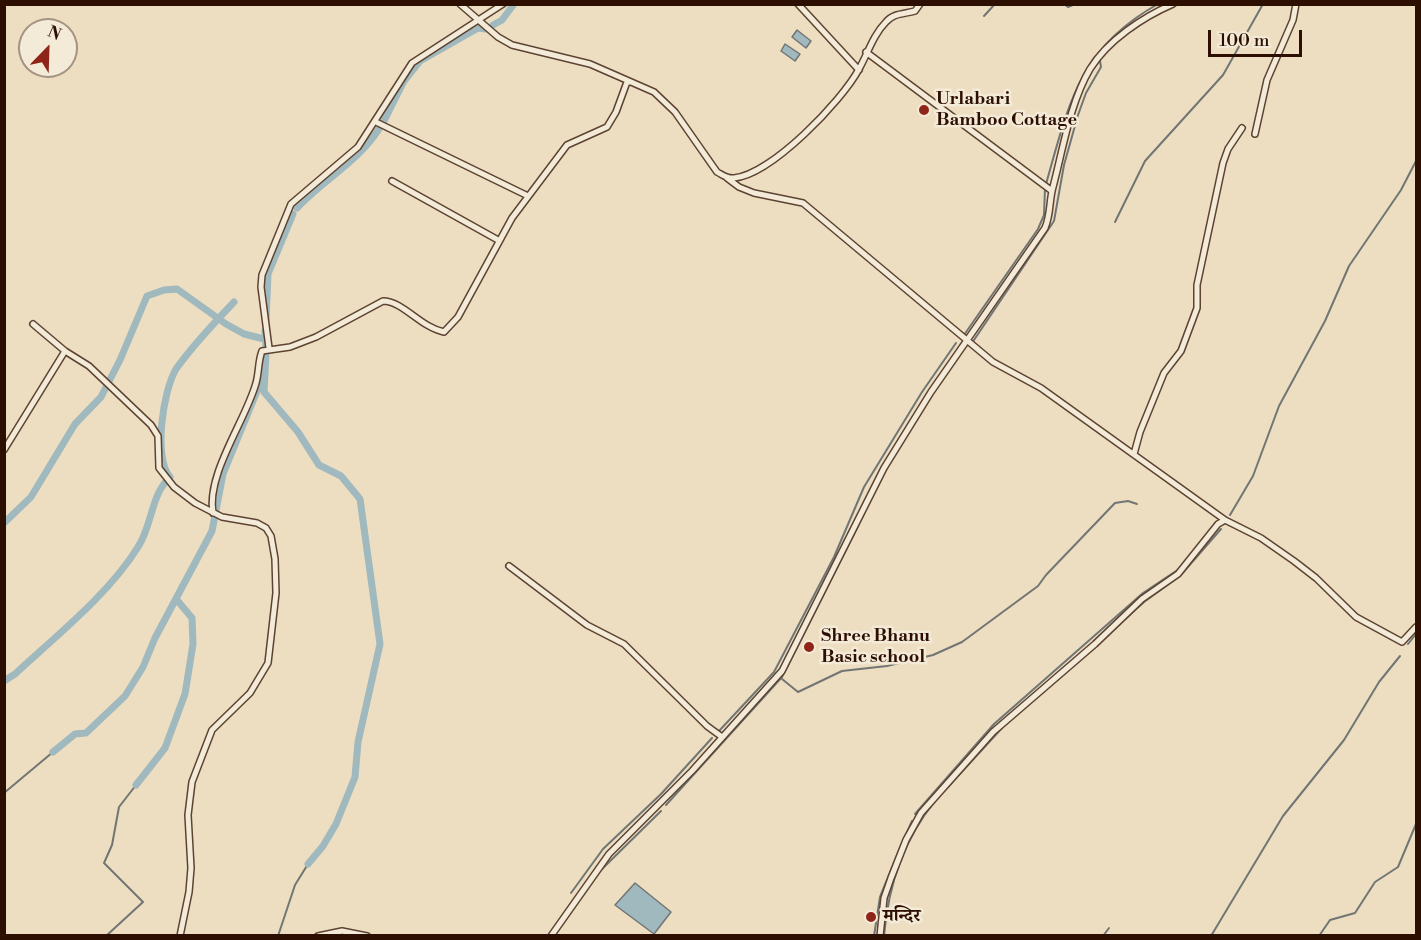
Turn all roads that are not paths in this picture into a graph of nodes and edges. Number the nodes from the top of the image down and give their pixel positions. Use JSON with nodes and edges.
{"nodes":[{"id":1,"x":460,"y":4,"type":"edge"},
{"id":2,"x":503,"y":4,"type":"edge"},
{"id":3,"x":798,"y":4,"type":"edge"},
{"id":4,"x":920,"y":4,"type":"edge"},
{"id":5,"x":1173,"y":4,"type":"edge"},
{"id":6,"x":1296,"y":4,"type":"edge"},
{"id":7,"x":479,"y":22,"type":"junction"},
{"id":8,"x":866,"y":52,"type":"junction"},
{"id":9,"x":859,"y":70,"type":"junction"},
{"id":10,"x":630,"y":82,"type":"junction"},
{"id":11,"x":376,"y":122,"type":"junction"},
{"id":12,"x":1242,"y":128,"type":"dead end"},
{"id":13,"x":1255,"y":134,"type":"dead end"},
{"id":14,"x":727,"y":178,"type":"junction"},
{"id":15,"x":392,"y":181,"type":"dead end"},
{"id":16,"x":1052,"y":191,"type":"junction"},
{"id":17,"x":528,"y":196,"type":"junction"},
{"id":18,"x":498,"y":240,"type":"junction"},
{"id":19,"x":33,"y":324,"type":"dead end"},
{"id":20,"x":965,"y":340,"type":"junction"},
{"id":21,"x":269,"y":348,"type":"junction"},
{"id":22,"x":65,"y":351,"type":"junction"},
{"id":23,"x":4,"y":450,"type":"edge"},
{"id":24,"x":1134,"y":454,"type":"junction"},
{"id":25,"x":212,"y":506,"type":"junction"},
{"id":26,"x":204,"y":508,"type":"junction"},
{"id":27,"x":213,"y":513,"type":"junction"},
{"id":28,"x":1225,"y":520,"type":"junction"},
{"id":29,"x":509,"y":566,"type":"dead end"},
{"id":30,"x":1416,"y":627,"type":"edge"},
{"id":31,"x":722,"y":737,"type":"junction"},
{"id":32,"x":180,"y":936,"type":"edge"},
{"id":33,"x":318,"y":936,"type":"edge"},
{"id":34,"x":367,"y":936,"type":"edge"},
{"id":35,"x":551,"y":936,"type":"edge"},
{"id":36,"x":880,"y":936,"type":"edge"}],
"edges":[{"from":1,"to":7,"type":"street"},
{"from":2,"to":7,"type":"street"},
{"from":3,"to":9,"type":"street"},
{"from":4,"to":8,"type":"street"},
{"from":5,"to":16,"type":"street"},
{"from":6,"to":13,"type":"street"},
{"from":7,"to":10,"type":"street"},
{"from":7,"to":11,"type":"street"},
{"from":8,"to":9,"type":"street"},
{"from":8,"to":16,"type":"street"},
{"from":9,"to":14,"type":"street"},
{"from":10,"to":14,"type":"street"},
{"from":10,"to":17,"type":"street"},
{"from":11,"to":17,"type":"street"},
{"from":11,"to":21,"type":"street"},
{"from":12,"to":24,"type":"street"},
{"from":14,"to":20,"type":"street"},
{"from":15,"to":18,"type":"street"},
{"from":16,"to":20,"type":"street"},
{"from":17,"to":18,"type":"street"},
{"from":18,"to":21,"type":"street"},
{"from":19,"to":22,"type":"street"},
{"from":20,"to":24,"type":"street"},
{"from":20,"to":31,"type":"street"},
{"from":21,"to":25,"type":"street"},
{"from":22,"to":23,"type":"street"},
{"from":22,"to":26,"type":"street"},
{"from":24,"to":28,"type":"street"},
{"from":25,"to":26,"type":"street"},
{"from":25,"to":27,"type":"street"},
{"from":26,"to":27,"type":"street"},
{"from":27,"to":32,"type":"street"},
{"from":28,"to":30,"type":"street"},
{"from":28,"to":36,"type":"street"},
{"from":29,"to":31,"type":"street"},
{"from":31,"to":35,"type":"street"},
{"from":33,"to":34,"type":"street"}]}
